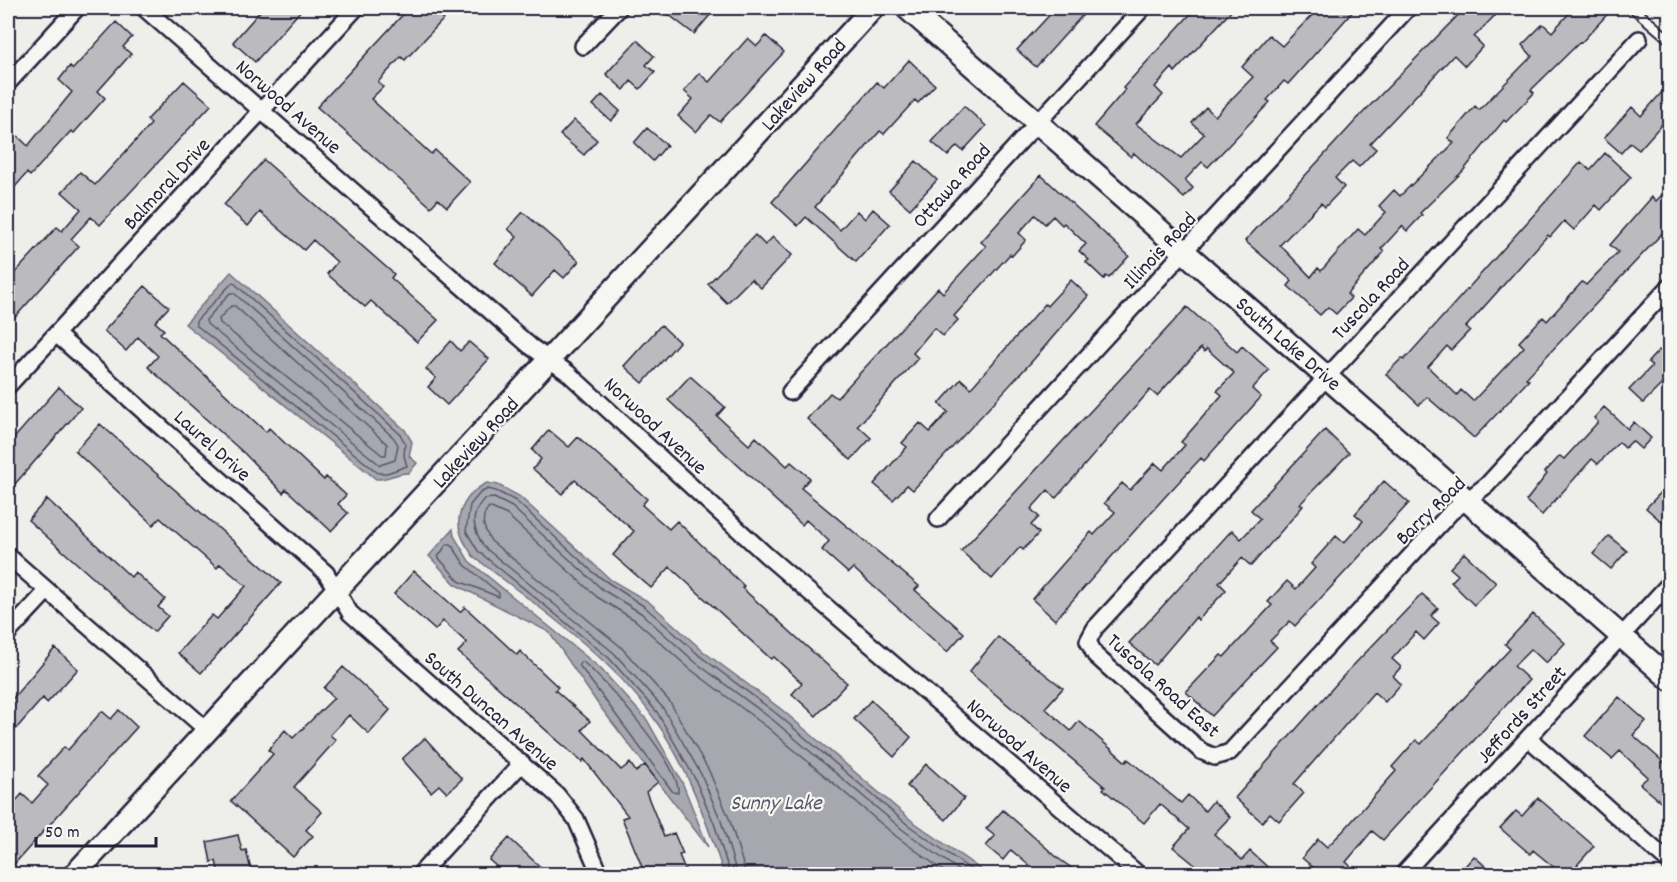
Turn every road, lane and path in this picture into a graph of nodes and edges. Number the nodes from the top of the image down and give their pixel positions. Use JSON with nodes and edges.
{"nodes":[{"id":1,"x":77,"y":8,"type":"edge"},
{"id":2,"x":144,"y":8,"type":"edge"},
{"id":3,"x":356,"y":8,"type":"edge"},
{"id":4,"x":619,"y":8,"type":"edge"},
{"id":5,"x":873,"y":8,"type":"edge"},
{"id":6,"x":907,"y":8,"type":"edge"},
{"id":7,"x":1143,"y":8,"type":"edge"},
{"id":8,"x":1408,"y":8,"type":"edge"},
{"id":9,"x":1633,"y":8,"type":"edge"},
{"id":10,"x":1639,"y":39,"type":"dead end"},
{"id":11,"x":1670,"y":40,"type":"edge"},
{"id":12,"x":583,"y":46,"type":"dead end"},
{"id":13,"x":8,"y":83,"type":"edge"},
{"id":14,"x":261,"y":110,"type":"junction"},
{"id":15,"x":1038,"y":121,"type":"junction"},
{"id":16,"x":1186,"y":252,"type":"junction"},
{"id":17,"x":1670,"y":286,"type":"edge"},
{"id":18,"x":56,"y":334,"type":"junction"},
{"id":19,"x":550,"y":360,"type":"junction"},
{"id":20,"x":1326,"y":377,"type":"junction"},
{"id":21,"x":8,"y":386,"type":"edge"},
{"id":22,"x":790,"y":392,"type":"dead end"},
{"id":23,"x":1467,"y":500,"type":"junction"},
{"id":24,"x":938,"y":519,"type":"dead end"},
{"id":25,"x":8,"y":556,"type":"edge"},
{"id":26,"x":1670,"y":583,"type":"edge"},
{"id":27,"x":47,"y":591,"type":"junction"},
{"id":28,"x":337,"y":591,"type":"junction"},
{"id":29,"x":8,"y":633,"type":"edge"},
{"id":30,"x":1620,"y":636,"type":"junction"},
{"id":31,"x":1088,"y":641,"type":"joint"},
{"id":32,"x":1670,"y":679,"type":"edge"},
{"id":33,"x":207,"y":730,"type":"junction"},
{"id":34,"x":1528,"y":738,"type":"junction"},
{"id":35,"x":1215,"y":758,"type":"joint"},
{"id":36,"x":522,"y":763,"type":"junction"},
{"id":37,"x":1670,"y":863,"type":"edge"},
{"id":38,"x":75,"y":874,"type":"edge"},
{"id":39,"x":420,"y":874,"type":"edge"},
{"id":40,"x":600,"y":874,"type":"edge"},
{"id":41,"x":1138,"y":874,"type":"edge"},
{"id":42,"x":1403,"y":874,"type":"edge"}],
"edges":[{"from":1,"to":13,"type":"street"},
{"from":2,"to":14,"type":"street","name":"Norwood Avenue"},
{"from":3,"to":14,"type":"street","name":"Balmoral Drive"},
{"from":4,"to":12,"type":"street"},
{"from":5,"to":19,"type":"street","name":"Lakeview Road"},
{"from":6,"to":15,"type":"street","name":"South Lake Drive"},
{"from":7,"to":15,"type":"street","name":"Ottawa Road"},
{"from":8,"to":16,"type":"street","name":"Illinois Road"},
{"from":9,"to":11,"type":"lane"},
{"from":10,"to":20,"type":"street","name":"Tuscola Road"},
{"from":14,"to":18,"type":"street","name":"Balmoral Drive"},
{"from":14,"to":19,"type":"street","name":"Norwood Avenue"},
{"from":15,"to":16,"type":"street","name":"South Lake Drive"},
{"from":15,"to":22,"type":"street","name":"Ottawa Road"},
{"from":16,"to":20,"type":"street","name":"South Lake Drive"},
{"from":16,"to":24,"type":"street","name":"Illinois Road"},
{"from":17,"to":23,"type":"street","name":"Barry Road"},
{"from":18,"to":21,"type":"street","name":"Balmoral Drive"},
{"from":18,"to":28,"type":"street","name":"Laurel Drive"},
{"from":19,"to":28,"type":"street","name":"Lakeview Road"},
{"from":19,"to":41,"type":"street","name":"Norwood Avenue"},
{"from":20,"to":23,"type":"street","name":"South Lake Drive"},
{"from":20,"to":31,"type":"street","name":"Tuscola Road"},
{"from":23,"to":30,"type":"street","name":"South Lake Drive"},
{"from":23,"to":35,"type":"street","name":"Barry Road"},
{"from":25,"to":27,"type":"street"},
{"from":26,"to":30,"type":"street","name":"Jeffords Street"},
{"from":27,"to":29,"type":"street"},
{"from":27,"to":33,"type":"street"},
{"from":28,"to":33,"type":"street","name":"Lakeview Road"},
{"from":28,"to":36,"type":"street","name":"South Duncan Avenue"},
{"from":30,"to":32,"type":"street","name":"South Lake Drive"},
{"from":30,"to":34,"type":"street","name":"Jeffords Street"},
{"from":31,"to":35,"type":"street","name":"Tuscola Road East"},
{"from":33,"to":38,"type":"street","name":"Lakeview Road"},
{"from":34,"to":37,"type":"street"},
{"from":34,"to":42,"type":"street","name":"Jeffords Street"},
{"from":36,"to":39,"type":"street"},
{"from":36,"to":40,"type":"street","name":"South Duncan Avenue"}]}
